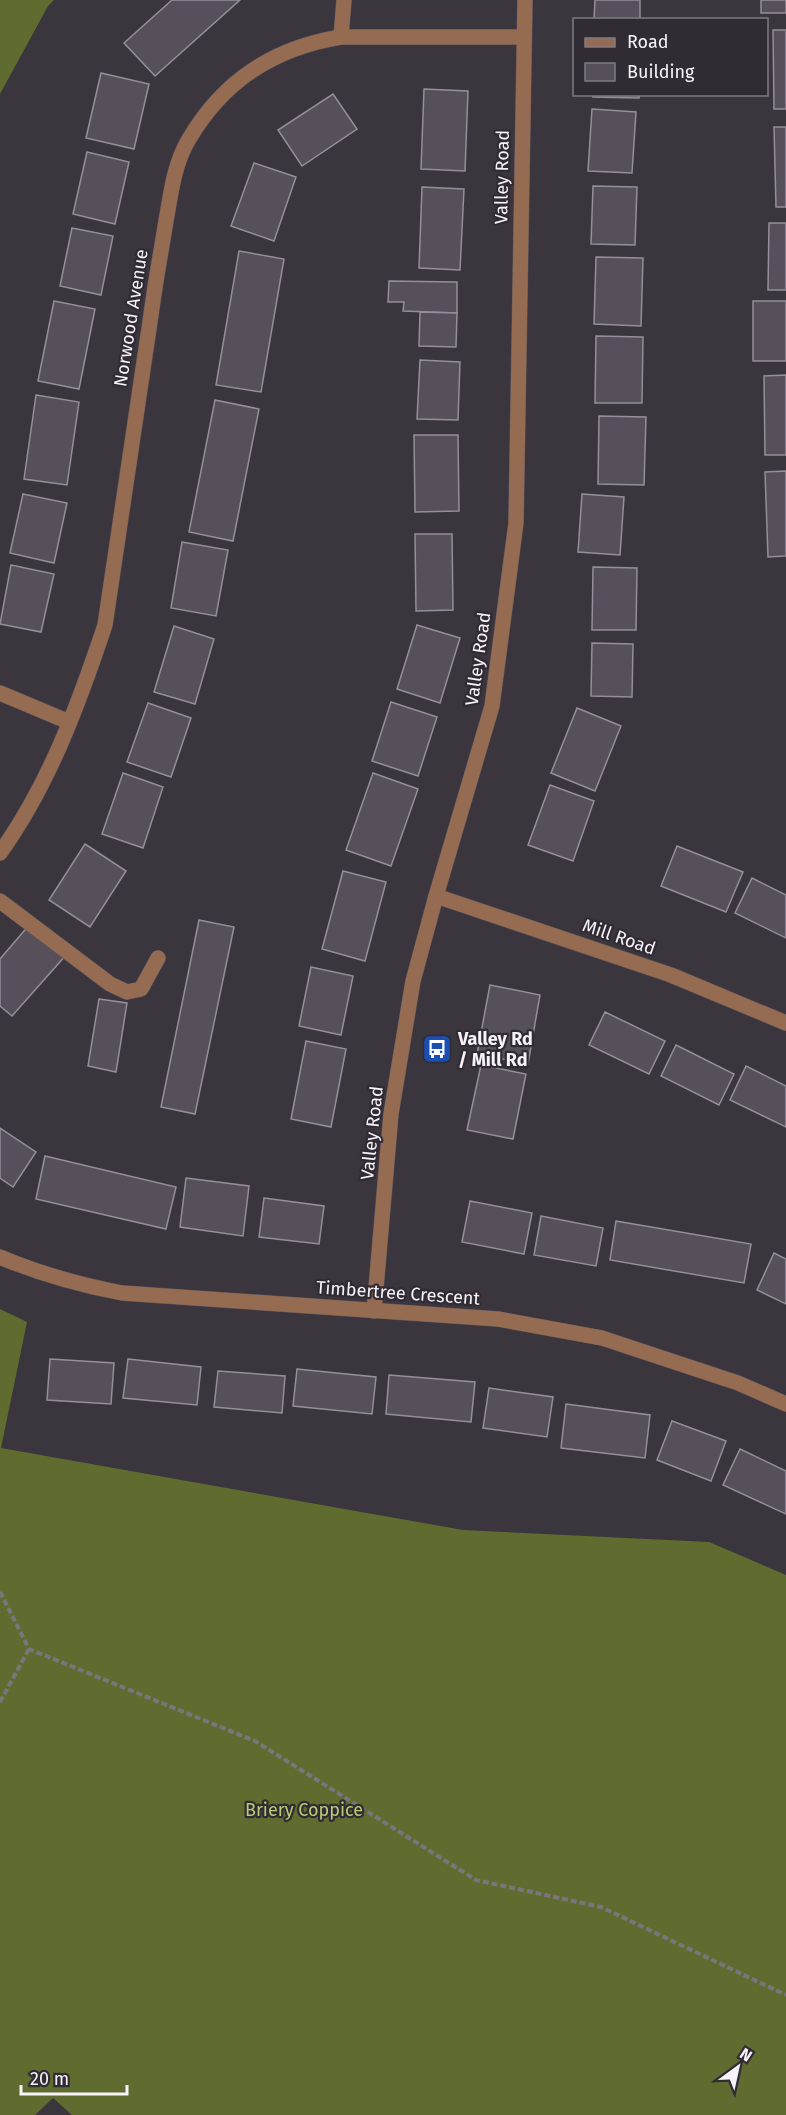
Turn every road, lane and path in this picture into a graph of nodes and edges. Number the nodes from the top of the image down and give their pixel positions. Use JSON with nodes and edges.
{"nodes":[{"id":1,"x":344,"y":0,"type":"edge"},
{"id":2,"x":525,"y":0,"type":"edge"},
{"id":3,"x":341,"y":37,"type":"junction"},
{"id":4,"x":523,"y":37,"type":"junction"},
{"id":5,"x":0,"y":693,"type":"edge"},
{"id":6,"x":69,"y":722,"type":"junction"},
{"id":7,"x":0,"y":853,"type":"edge"},
{"id":8,"x":436,"y":896,"type":"junction"},
{"id":9,"x":0,"y":901,"type":"edge"},
{"id":10,"x":158,"y":958,"type":"dead end"},
{"id":11,"x":786,"y":1023,"type":"edge"},
{"id":12,"x":0,"y":1257,"type":"edge"},
{"id":13,"x":374,"y":1311,"type":"junction"},
{"id":14,"x":786,"y":1404,"type":"edge"},
{"id":15,"x":0,"y":1592,"type":"edge"},
{"id":16,"x":29,"y":1649,"type":"junction"},
{"id":17,"x":0,"y":1702,"type":"edge"},
{"id":18,"x":786,"y":1995,"type":"edge"}],
"edges":[{"from":1,"to":3,"type":"street"},
{"from":2,"to":4,"type":"street","name":"Valley Road"},
{"from":3,"to":4,"type":"street","name":"Norwood Avenue"},
{"from":3,"to":6,"type":"street","name":"Norwood Avenue"},
{"from":4,"to":8,"type":"street","name":"Valley Road"},
{"from":5,"to":6,"type":"street"},
{"from":6,"to":7,"type":"street","name":"Norwood Avenue"},
{"from":8,"to":11,"type":"street","name":"Mill Road"},
{"from":8,"to":13,"type":"street","name":"Valley Road"},
{"from":9,"to":10,"type":"street"},
{"from":12,"to":13,"type":"street","name":"Timbertree Crescent"},
{"from":13,"to":14,"type":"street","name":"Timbertree Crescent"},
{"from":15,"to":16,"type":"path"},
{"from":16,"to":17,"type":"path"},
{"from":16,"to":18,"type":"path"}]}
